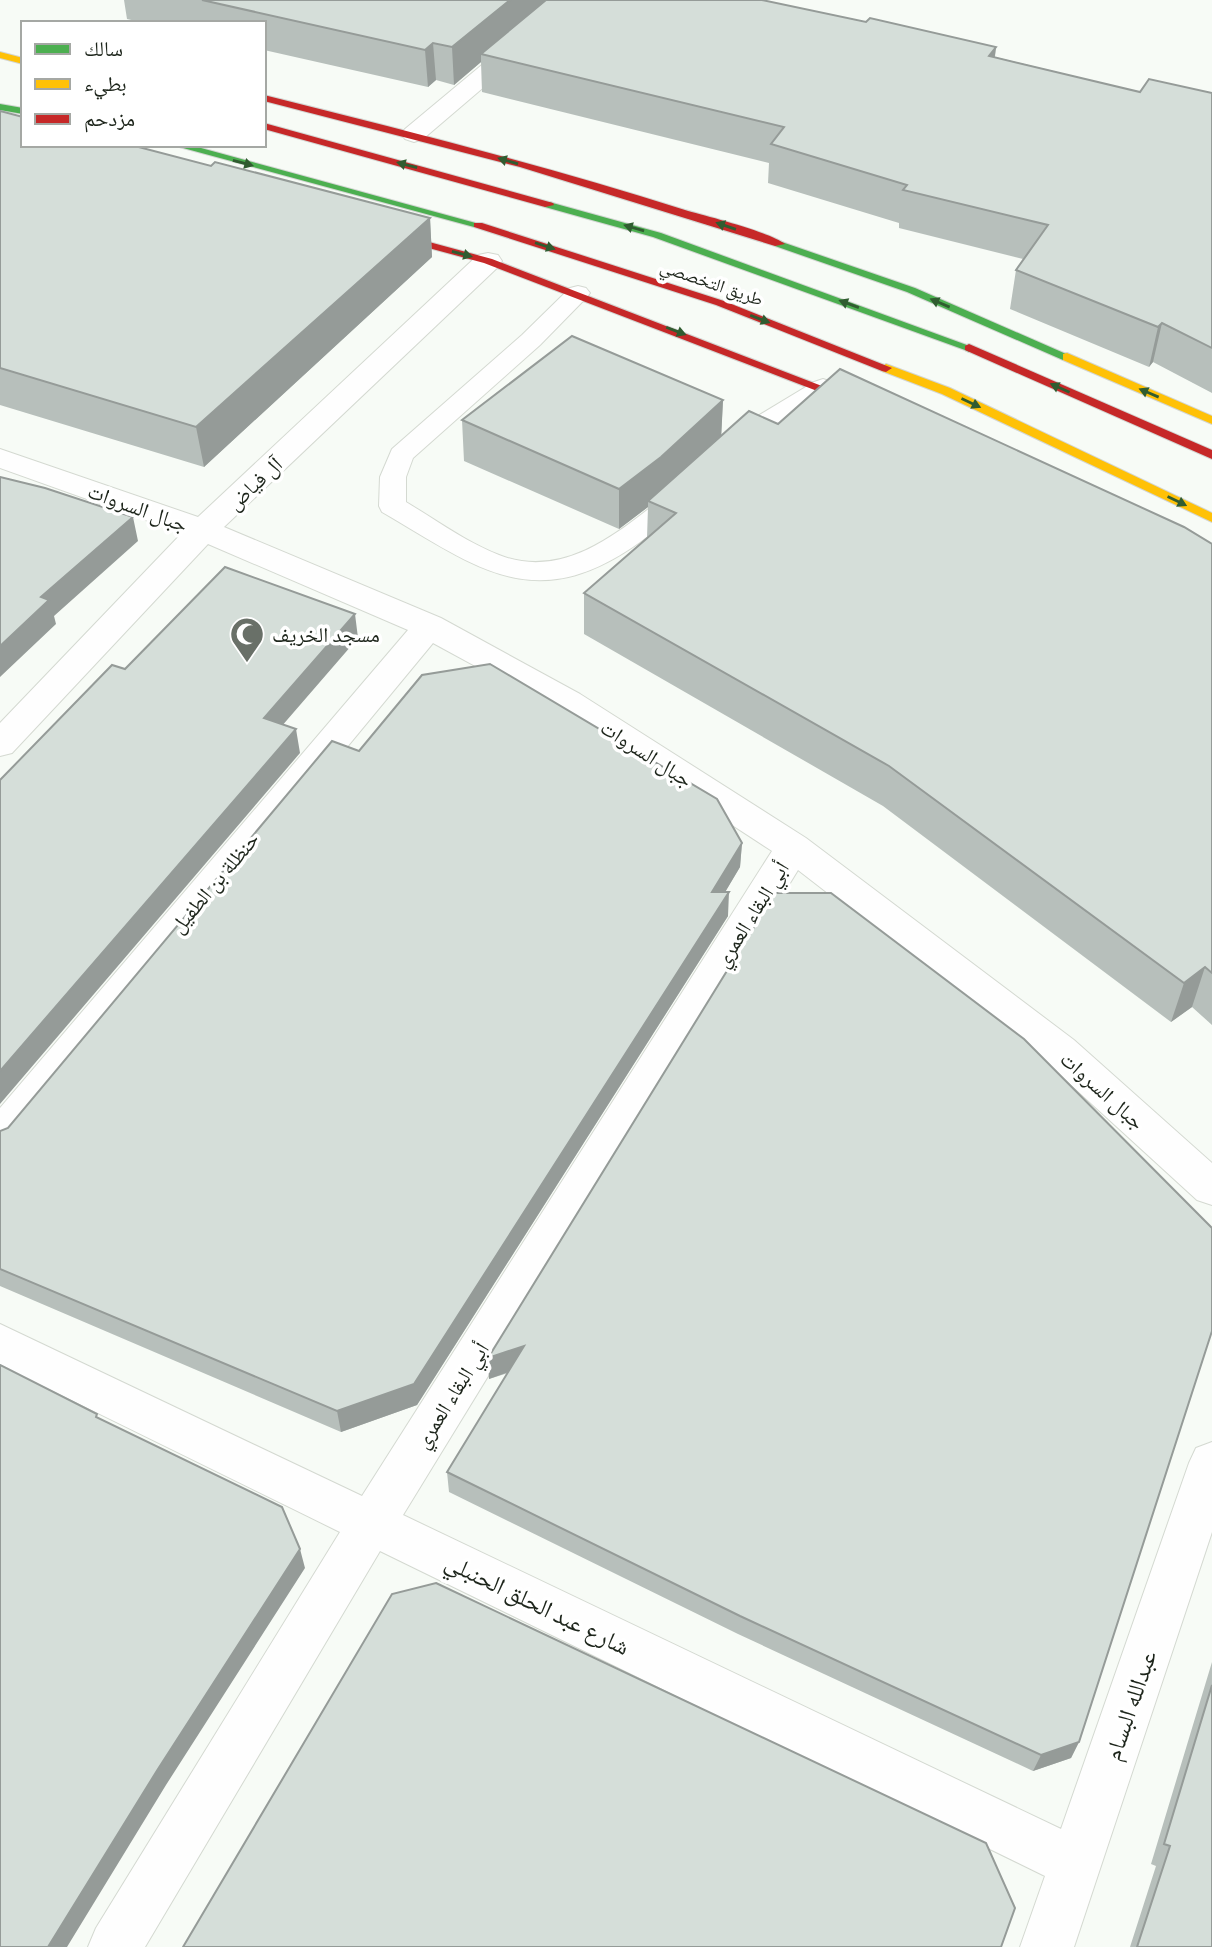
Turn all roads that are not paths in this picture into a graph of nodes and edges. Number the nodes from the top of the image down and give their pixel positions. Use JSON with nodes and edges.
{"nodes":[{"id":1,"x":574,"y":0,"type":"edge"},
{"id":2,"x":0,"y":55,"type":"edge"},
{"id":3,"x":21,"y":60,"type":"edge"},
{"id":4,"x":266,"y":98,"type":"edge"},
{"id":5,"x":0,"y":107,"type":"edge"},
{"id":6,"x":21,"y":111,"type":"edge"},
{"id":7,"x":266,"y":127,"type":"edge"},
{"id":8,"x":414,"y":134,"type":"junction"},
{"id":9,"x":184,"y":147,"type":"edge"},
{"id":10,"x":369,"y":229,"type":"edge"},
{"id":11,"x":488,"y":261,"type":"junction"},
{"id":12,"x":578,"y":293,"type":"junction"},
{"id":13,"x":531,"y":340,"type":"junction"},
{"id":14,"x":556,"y":351,"type":"edge"},
{"id":15,"x":823,"y":387,"type":"junction"},
{"id":16,"x":881,"y":412,"type":"edge"},
{"id":17,"x":1212,"y":420,"type":"edge"},
{"id":18,"x":722,"y":423,"type":"edge"},
{"id":19,"x":747,"y":434,"type":"junction"},
{"id":20,"x":1212,"y":454,"type":"edge"},
{"id":21,"x":0,"y":458,"type":"edge"},
{"id":22,"x":1212,"y":518,"type":"edge"},
{"id":23,"x":203,"y":530,"type":"junction"},
{"id":24,"x":429,"y":626,"type":"junction"},
{"id":25,"x":0,"y":744,"type":"edge"},
{"id":26,"x":793,"y":847,"type":"junction"},
{"id":27,"x":0,"y":1137,"type":"edge"},
{"id":28,"x":1212,"y":1188,"type":"edge"},
{"id":29,"x":0,"y":1344,"type":"edge"},
{"id":30,"x":1212,"y":1463,"type":"edge"},
{"id":31,"x":372,"y":1522,"type":"junction"},
{"id":32,"x":1075,"y":1863,"type":"junction"},
{"id":33,"x":115,"y":1947,"type":"edge"},
{"id":34,"x":1047,"y":1947,"type":"edge"}],
"edges":[{"from":1,"to":8,"type":"street"},
{"from":2,"to":3,"type":"main road"},
{"from":4,"to":8,"type":"main road"},
{"from":5,"to":6,"type":"main road"},
{"from":20,"to":7,"type":"main road","name":"طريق التخصصي","one_way":true},
{"from":17,"to":8,"type":"main road","one_way":true},
{"from":9,"to":22,"type":"main road","name":"طريق التخصصي","one_way":true},
{"from":10,"to":11,"type":"main road","one_way":true},
{"from":11,"to":12,"type":"main road"},
{"from":11,"to":23,"type":"street","name":"آل فياض"},
{"from":12,"to":13,"type":"lane"},
{"from":12,"to":15,"type":"main road","one_way":true},
{"from":13,"to":14,"type":"lane"},
{"from":13,"to":19,"type":"lane"},
{"from":15,"to":16,"type":"main road"},
{"from":15,"to":19,"type":"lane"},
{"from":18,"to":19,"type":"lane"},
{"from":21,"to":23,"type":"street","name":"جبال السروات"},
{"from":23,"to":24,"type":"street","name":"جبال السروات"},
{"from":23,"to":25,"type":"street","name":"آل فياض"},
{"from":24,"to":26,"type":"street","name":"جبال السروات"},
{"from":24,"to":27,"type":"street","name":"حنظلة بن الطفيل"},
{"from":26,"to":28,"type":"street","name":"جبال السروات"},
{"from":26,"to":31,"type":"street","name":"أبي البقاء العمري"},
{"from":29,"to":31,"type":"street","name":"شارع عبد الحلق الحنبلي"},
{"from":30,"to":32,"type":"street","name":"عبدالله البسام"},
{"from":31,"to":32,"type":"street","name":"شارع عبد الحلق الحنبلي"},
{"from":31,"to":33,"type":"street","name":"أبي البقاء العمري"},
{"from":32,"to":34,"type":"street","name":"عبدالله البسام"}]}
